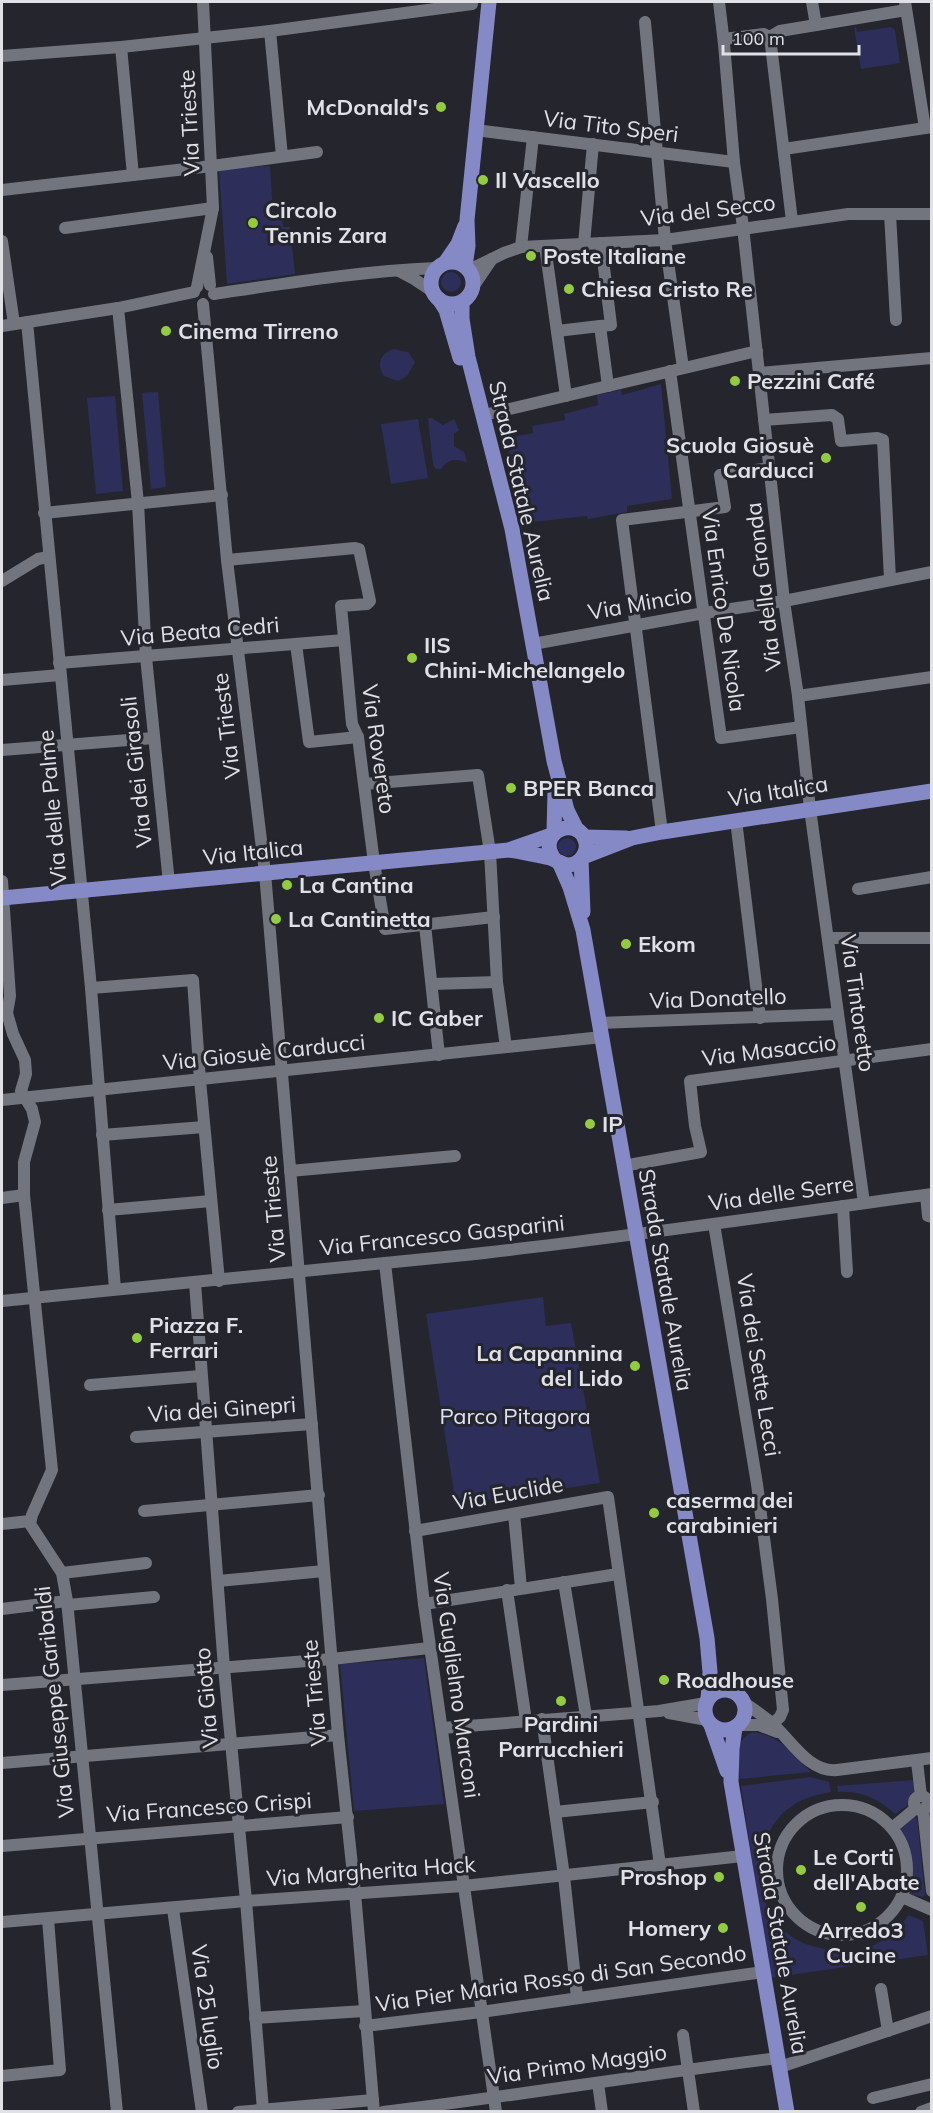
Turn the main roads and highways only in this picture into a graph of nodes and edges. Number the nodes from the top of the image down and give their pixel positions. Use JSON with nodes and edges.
{"nodes":[{"id":1,"x":489,"y":2,"type":"edge"},
{"id":2,"x":467,"y":220,"type":"junction"},
{"id":3,"x":441,"y":266,"type":"junction"},
{"id":4,"x":467,"y":268,"type":"junction"},
{"id":5,"x":435,"y":295,"type":"junction"},
{"id":6,"x":462,"y":302,"type":"junction"},
{"id":7,"x":501,"y":492,"type":"junction"},
{"id":8,"x":554,"y":761,"type":"junction"},
{"id":9,"x":932,"y":791,"type":"edge"},
{"id":10,"x":554,"y":834,"type":"junction"},
{"id":11,"x":581,"y":834,"type":"junction"},
{"id":12,"x":632,"y":838,"type":"junction"},
{"id":13,"x":509,"y":850,"type":"junction"},
{"id":14,"x":582,"y":858,"type":"junction"},
{"id":15,"x":557,"y":861,"type":"junction"},
{"id":16,"x":2,"y":898,"type":"edge"},
{"id":17,"x":583,"y":930,"type":"junction"},
{"id":18,"x":706,"y":1638,"type":"junction"},
{"id":19,"x":731,"y":1691,"type":"junction"},
{"id":20,"x":707,"y":1701,"type":"junction"},
{"id":21,"x":709,"y":1723,"type":"junction"},
{"id":22,"x":737,"y":1726,"type":"junction"},
{"id":23,"x":731,"y":1782,"type":"junction"},
{"id":24,"x":787,"y":2112,"type":"edge"}],
"edges":[{"from":1,"to":2,"type":"main road"},
{"from":2,"to":3,"type":"main road"},
{"from":2,"to":4,"type":"main road"},
{"from":3,"to":4,"type":"main road"},
{"from":3,"to":5,"type":"main road"},
{"from":4,"to":6,"type":"main road"},
{"from":5,"to":6,"type":"main road"},
{"from":5,"to":7,"type":"main road"},
{"from":6,"to":7,"type":"main road","name":"Strada Statale Aurelia"},
{"from":7,"to":8,"type":"main road","name":"Strada Statale Aurelia"},
{"from":8,"to":10,"type":"main road","name":"Strada Statale Aurelia"},
{"from":8,"to":11,"type":"main road","name":"Strada Statale Aurelia"},
{"from":9,"to":12,"type":"main road","name":"Via Italica"},
{"from":10,"to":11,"type":"main road"},
{"from":10,"to":13,"type":"main road","name":"Via Italica"},
{"from":10,"to":15,"type":"main road"},
{"from":11,"to":12,"type":"main road","name":"Via Italica"},
{"from":11,"to":14,"type":"main road"},
{"from":12,"to":14,"type":"main road","name":"Via Italica"},
{"from":13,"to":15,"type":"main road","name":"Via Italica"},
{"from":13,"to":16,"type":"main road","name":"Via Italica"},
{"from":14,"to":15,"type":"main road"},
{"from":14,"to":17,"type":"main road","name":"Strada Statale Aurelia"},
{"from":15,"to":17,"type":"main road","name":"Strada Statale Aurelia"},
{"from":17,"to":18,"type":"main road","name":"Strada Statale Aurelia"},
{"from":18,"to":19,"type":"main road","name":"Strada Statale Aurelia"},
{"from":18,"to":20,"type":"main road","name":"Strada Statale Aurelia"},
{"from":19,"to":20,"type":"main road"},
{"from":19,"to":22,"type":"main road"},
{"from":20,"to":21,"type":"main road"},
{"from":21,"to":22,"type":"main road"},
{"from":21,"to":23,"type":"main road","name":"Strada Statale Aurelia"},
{"from":22,"to":23,"type":"main road","name":"Strada Statale Aurelia"},
{"from":23,"to":24,"type":"main road","name":"Strada Statale Aurelia"}]}
